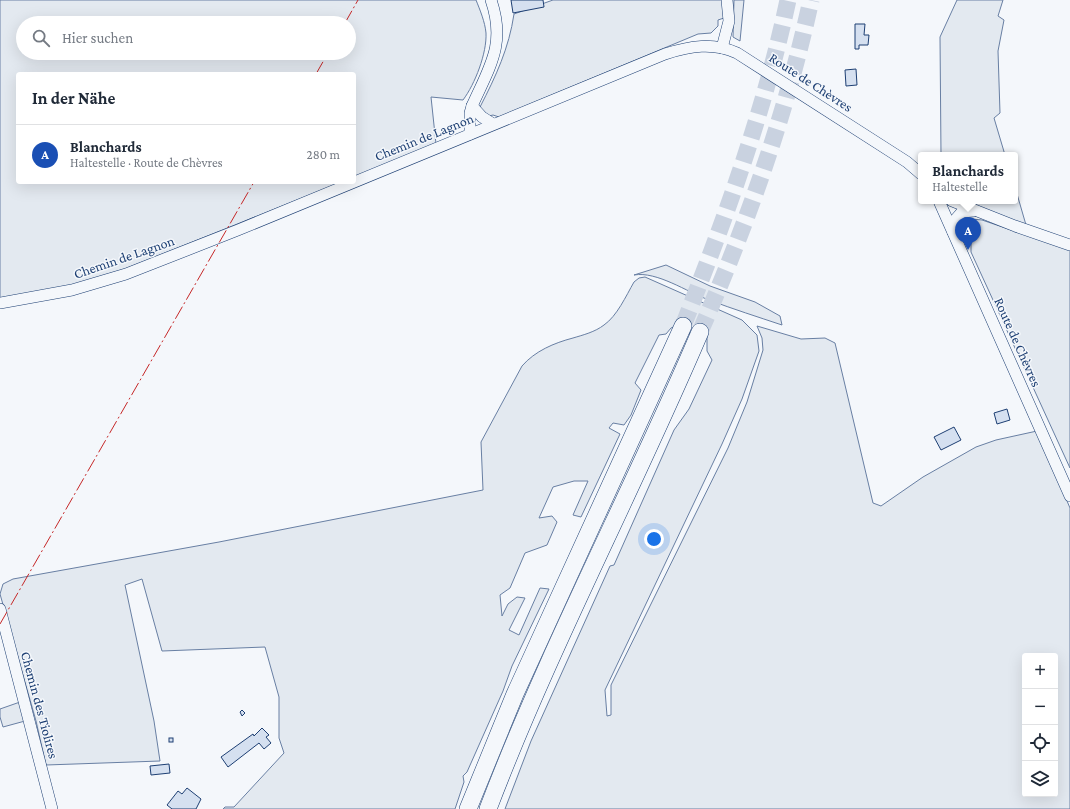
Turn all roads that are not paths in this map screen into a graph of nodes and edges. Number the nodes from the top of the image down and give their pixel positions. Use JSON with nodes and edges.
{"nodes":[{"id":1,"x":491,"y":0,"type":"edge"},
{"id":2,"x":727,"y":0,"type":"edge"},
{"id":3,"x":722,"y":48,"type":"junction"},
{"id":4,"x":472,"y":106,"type":"junction"},
{"id":5,"x":493,"y":124,"type":"junction"},
{"id":6,"x":470,"y":134,"type":"junction"},
{"id":7,"x":918,"y":171,"type":"edge"},
{"id":8,"x":356,"y":181,"type":"edge"},
{"id":9,"x":349,"y":184,"type":"edge"},
{"id":10,"x":940,"y":204,"type":"edge"},
{"id":11,"x":959,"y":204,"type":"edge"},
{"id":12,"x":976,"y":212,"type":"junction"},
{"id":13,"x":952,"y":232,"type":"junction"},
{"id":14,"x":1070,"y":245,"type":"edge"},
{"id":15,"x":0,"y":303,"type":"edge"},
{"id":16,"x":683,"y":326,"type":"tunnel mouth"},
{"id":17,"x":700,"y":332,"type":"tunnel mouth"},
{"id":18,"x":1070,"y":496,"type":"edge"},
{"id":19,"x":0,"y":609,"type":"edge"},
{"id":20,"x":52,"y":809,"type":"edge"},
{"id":21,"x":468,"y":809,"type":"edge"},
{"id":22,"x":488,"y":809,"type":"edge"}],
"edges":[{"from":1,"to":4,"type":"street"},
{"from":2,"to":3,"type":"street"},
{"from":3,"to":5,"type":"street","name":"Chemin de Lagnon"},
{"from":3,"to":7,"type":"street","name":"Route de Chèvres"},
{"from":4,"to":5,"type":"street"},
{"from":4,"to":6,"type":"street"},
{"from":5,"to":6,"type":"street","name":"Chemin de Lagnon"},
{"from":6,"to":8,"type":"street","name":"Chemin de Lagnon"},
{"from":9,"to":15,"type":"street","name":"Chemin de Lagnon"},
{"from":10,"to":13,"type":"street","name":"Route de Chèvres"},
{"from":11,"to":12,"type":"street"},
{"from":12,"to":13,"type":"street"},
{"from":12,"to":14,"type":"street"},
{"from":13,"to":18,"type":"street","name":"Route de Chèvres"},
{"from":16,"to":21,"type":"highway"},
{"from":17,"to":22,"type":"highway"},
{"from":19,"to":20,"type":"street","name":"Chemin des Tiolires"}]}
